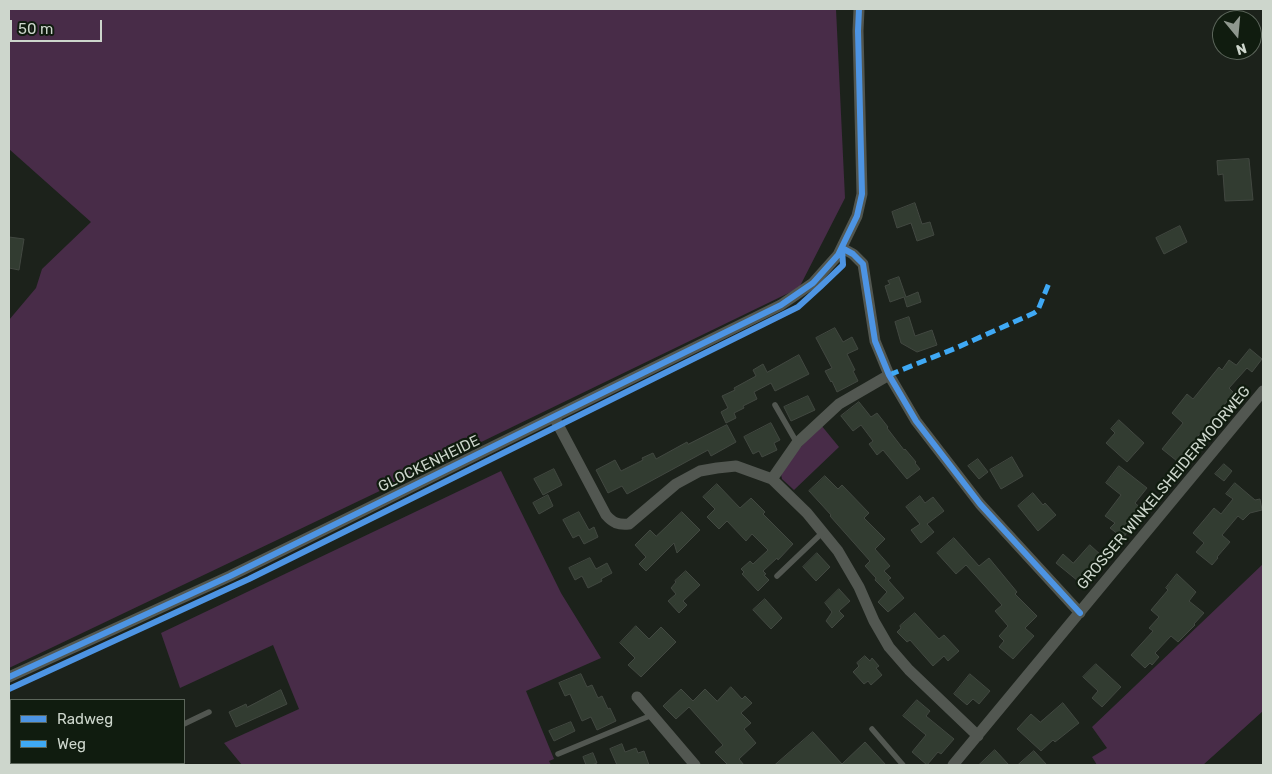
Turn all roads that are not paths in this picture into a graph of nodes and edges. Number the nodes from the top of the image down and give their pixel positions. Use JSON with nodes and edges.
{"nodes":[{"id":1,"x":859,"y":9,"type":"edge"},
{"id":2,"x":842,"y":248,"type":"junction"},
{"id":3,"x":889,"y":375,"type":"junction"},
{"id":4,"x":1263,"y":391,"type":"edge"},
{"id":5,"x":775,"y":405,"type":"dead end"},
{"id":6,"x":554,"y":417,"type":"junction"},
{"id":7,"x":797,"y":443,"type":"junction"},
{"id":8,"x":772,"y":479,"type":"junction"},
{"id":9,"x":823,"y":532,"type":"junction"},
{"id":10,"x":777,"y":576,"type":"dead end"},
{"id":11,"x":1080,"y":613,"type":"junction"},
{"id":12,"x":9,"y":677,"type":"edge"},
{"id":13,"x":637,"y":697,"type":"dead end"},
{"id":14,"x":209,"y":712,"type":"dead end"},
{"id":15,"x":652,"y":715,"type":"junction"},
{"id":16,"x":185,"y":724,"type":"edge"},
{"id":17,"x":872,"y":729,"type":"dead end"},
{"id":18,"x":978,"y":736,"type":"junction"},
{"id":19,"x":558,"y":754,"type":"dead end"},
{"id":20,"x":695,"y":765,"type":"edge"},
{"id":21,"x":903,"y":765,"type":"edge"},
{"id":22,"x":953,"y":765,"type":"edge"}],
"edges":[{"from":1,"to":2,"type":"street"},
{"from":2,"to":3,"type":"street"},
{"from":2,"to":6,"type":"street","name":"GLOCKENHEIDE"},
{"from":3,"to":7,"type":"street"},
{"from":3,"to":11,"type":"street"},
{"from":4,"to":11,"type":"street","name":"GROSSER WINKELSHEIDERMOORWEG"},
{"from":5,"to":7,"type":"lane"},
{"from":6,"to":8,"type":"street"},
{"from":6,"to":12,"type":"street","name":"GLOCKENHEIDE"},
{"from":7,"to":8,"type":"street"},
{"from":8,"to":9,"type":"street"},
{"from":9,"to":10,"type":"lane"},
{"from":9,"to":18,"type":"street"},
{"from":11,"to":18,"type":"street","name":"GROSSER WINKELSHEIDERMOORWEG"},
{"from":13,"to":15,"type":"street"},
{"from":14,"to":16,"type":"lane"},
{"from":15,"to":19,"type":"lane"},
{"from":15,"to":20,"type":"street"},
{"from":17,"to":21,"type":"lane"},
{"from":18,"to":22,"type":"street","name":"GROSSER WINKELSHEIDERMOORWEG"}]}
